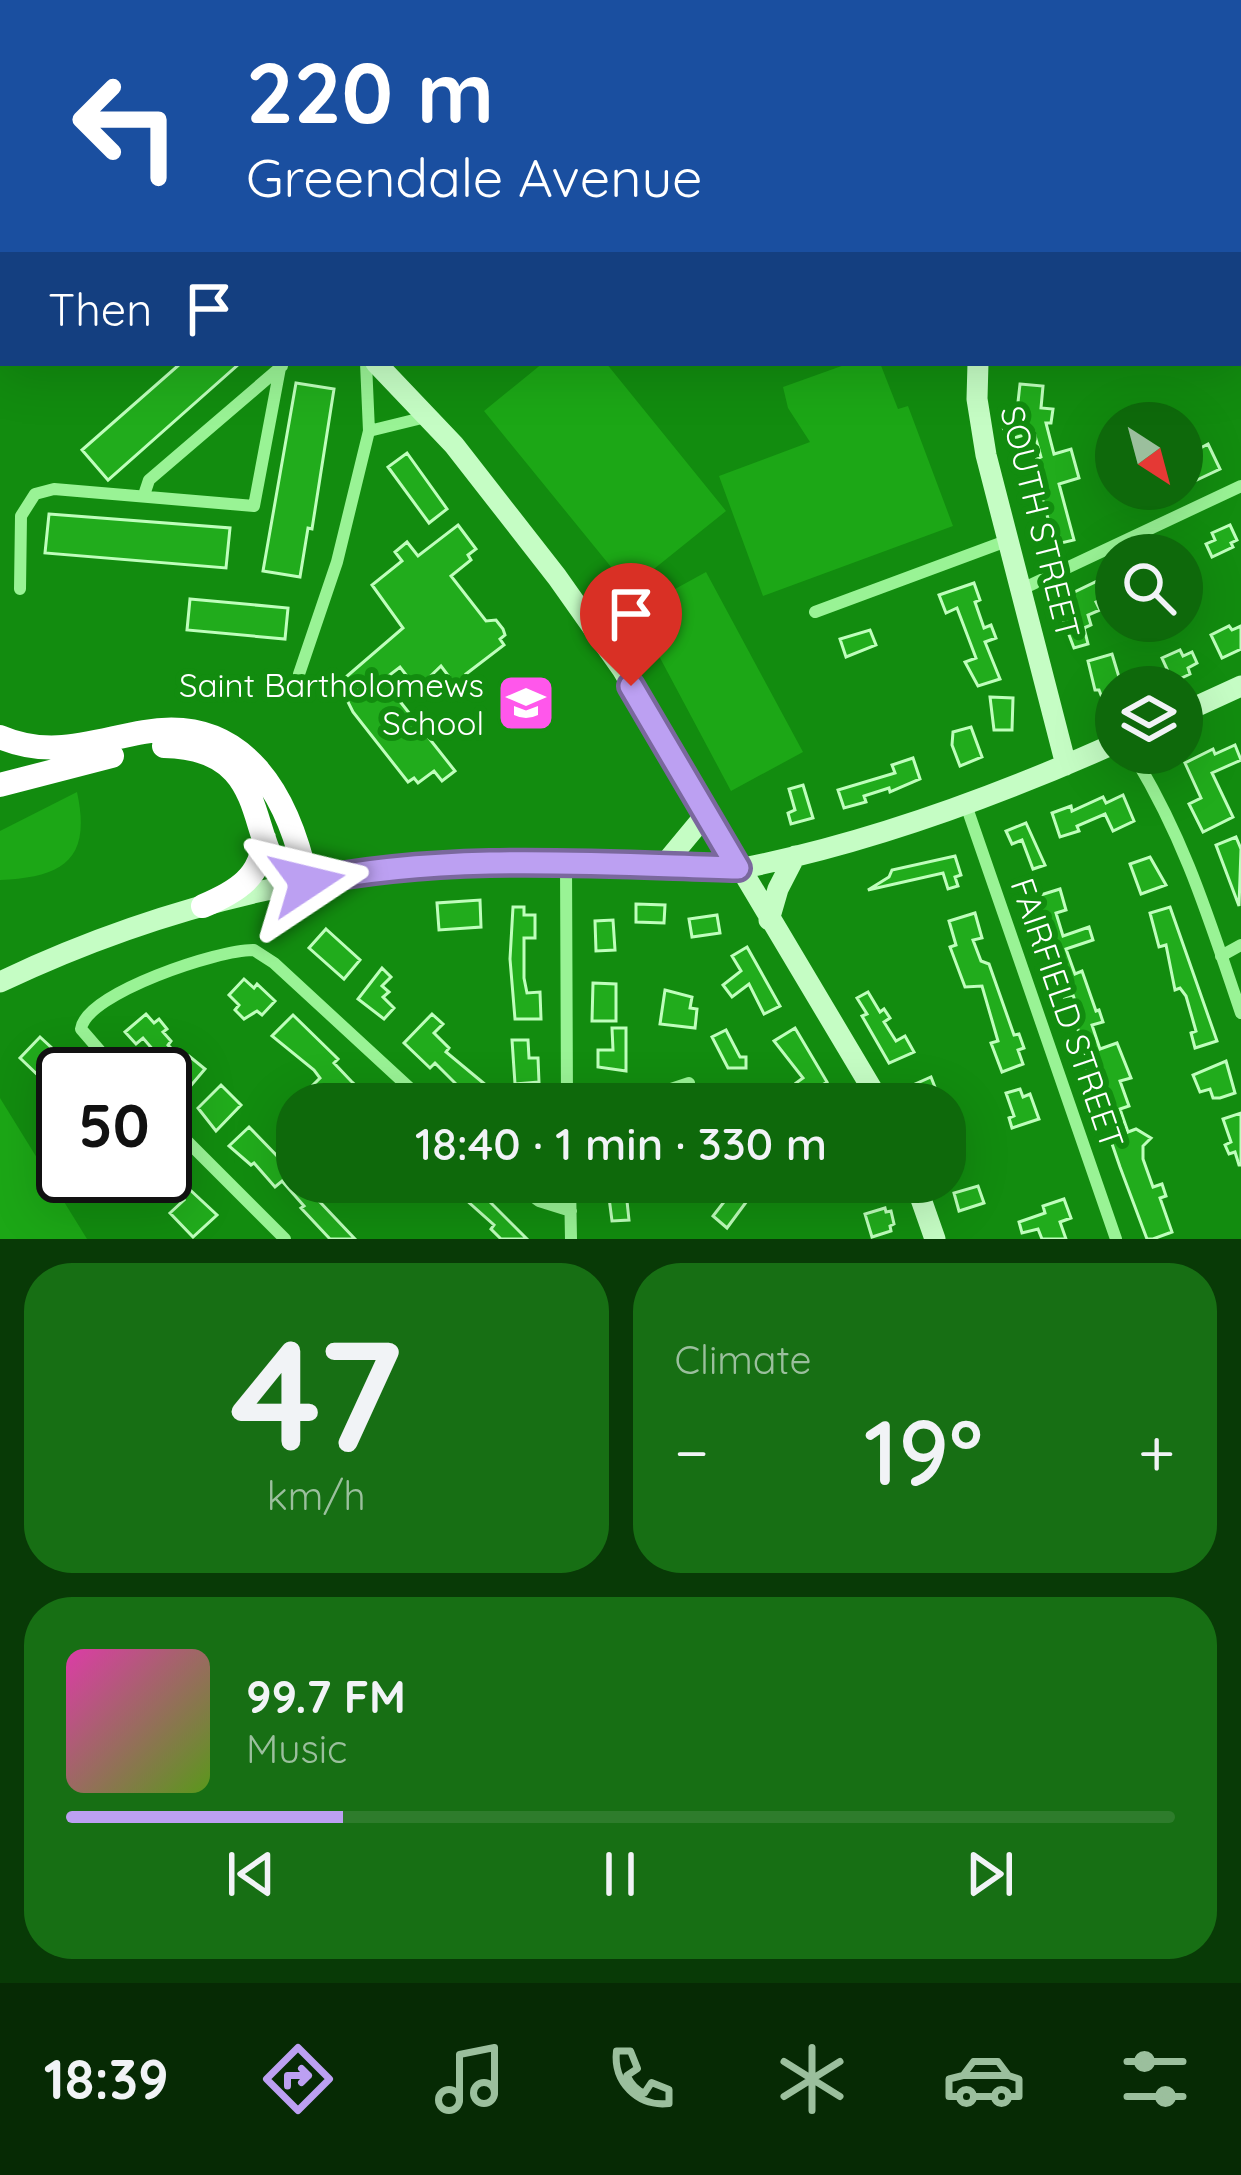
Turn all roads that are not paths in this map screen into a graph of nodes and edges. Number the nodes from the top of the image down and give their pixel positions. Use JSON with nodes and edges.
{"nodes":[{"id":1,"x":283,"y":366,"type":"edge"},
{"id":2,"x":366,"y":366,"type":"edge"},
{"id":3,"x":379,"y":366,"type":"edge"},
{"id":4,"x":978,"y":366,"type":"edge"},
{"id":5,"x":428,"y":416,"type":"junction"},
{"id":6,"x":369,"y":430,"type":"junction"},
{"id":7,"x":1241,"y":486,"type":"edge"},
{"id":8,"x":144,"y":495,"type":"junction"},
{"id":9,"x":1009,"y":540,"type":"junction"},
{"id":10,"x":20,"y":589,"type":"dead end"},
{"id":11,"x":1022,"y":589,"type":"junction"},
{"id":12,"x":815,"y":612,"type":"dead end"},
{"id":13,"x":298,"y":674,"type":"dead end"},
{"id":14,"x":1241,"y":686,"type":"edge"},
{"id":15,"x":1203,"y":703,"type":"edge"},
{"id":16,"x":0,"y":737,"type":"edge"},
{"id":17,"x":1095,"y":752,"type":"edge"},
{"id":18,"x":1066,"y":765,"type":"junction"},
{"id":19,"x":1145,"y":774,"type":"edge"},
{"id":20,"x":0,"y":785,"type":"edge"},
{"id":21,"x":966,"y":805,"type":"junction"},
{"id":22,"x":707,"y":814,"type":"junction"},
{"id":23,"x":262,"y":824,"type":"junction"},
{"id":24,"x":794,"y":856,"type":"junction"},
{"id":25,"x":566,"y":863,"type":"junction"},
{"id":26,"x":663,"y":866,"type":"junction"},
{"id":27,"x":738,"y":868,"type":"junction"},
{"id":28,"x":301,"y":883,"type":"junction"},
{"id":29,"x":203,"y":906,"type":"junction"},
{"id":30,"x":769,"y":920,"type":"junction"},
{"id":31,"x":1241,"y":945,"type":"edge"},
{"id":32,"x":1221,"y":956,"type":"junction"},
{"id":33,"x":0,"y":982,"type":"edge"},
{"id":34,"x":1241,"y":1013,"type":"edge"},
{"id":35,"x":96,"y":1047,"type":"edge"},
{"id":36,"x":404,"y":1083,"type":"edge"},
{"id":37,"x":567,"y":1083,"type":"edge"},
{"id":38,"x":868,"y":1083,"type":"edge"},
{"id":39,"x":192,"y":1146,"type":"edge"},
{"id":40,"x":545,"y":1203,"type":"edge"},
{"id":41,"x":571,"y":1203,"type":"edge"},
{"id":42,"x":922,"y":1203,"type":"edge"},
{"id":43,"x":571,"y":1211,"type":"junction"},
{"id":44,"x":285,"y":1239,"type":"edge"},
{"id":45,"x":571,"y":1239,"type":"edge"},
{"id":46,"x":935,"y":1239,"type":"edge"},
{"id":47,"x":1116,"y":1239,"type":"edge"}],
"edges":[{"from":1,"to":8,"type":"street"},
{"from":1,"to":8,"type":"street"},
{"from":2,"to":6,"type":"street"},
{"from":3,"to":5,"type":"main road"},
{"from":4,"to":9,"type":"main road","name":"SOUTH STREET"},
{"from":5,"to":6,"type":"street"},
{"from":5,"to":22,"type":"main road"},
{"from":6,"to":13,"type":"street"},
{"from":7,"to":11,"type":"street"},
{"from":8,"to":10,"type":"street"},
{"from":9,"to":11,"type":"main road","name":"SOUTH STREET"},
{"from":9,"to":12,"type":"street"},
{"from":11,"to":18,"type":"main road","name":"SOUTH STREET"},
{"from":14,"to":15,"type":"main road"},
{"from":16,"to":28,"type":"highway"},
{"from":17,"to":18,"type":"main road"},
{"from":18,"to":21,"type":"main road"},
{"from":19,"to":32,"type":"street"},
{"from":20,"to":23,"type":"highway"},
{"from":21,"to":24,"type":"main road"},
{"from":21,"to":47,"type":"street","name":"FAIRFIELD STREET"},
{"from":22,"to":26,"type":"main road"},
{"from":22,"to":27,"type":"main road"},
{"from":23,"to":28,"type":"highway"},
{"from":23,"to":29,"type":"highway"},
{"from":24,"to":27,"type":"main road"},
{"from":24,"to":30,"type":"main road"},
{"from":25,"to":26,"type":"main road"},
{"from":25,"to":28,"type":"main road"},
{"from":25,"to":37,"type":"street"},
{"from":26,"to":27,"type":"main road"},
{"from":27,"to":30,"type":"main road"},
{"from":28,"to":29,"type":"main road"},
{"from":29,"to":33,"type":"main road"},
{"from":30,"to":38,"type":"main road"},
{"from":31,"to":32,"type":"street"},
{"from":32,"to":34,"type":"street"},
{"from":35,"to":36,"type":"street"},
{"from":39,"to":44,"type":"street"},
{"from":40,"to":43,"type":"street"},
{"from":41,"to":43,"type":"street"},
{"from":42,"to":46,"type":"main road"},
{"from":43,"to":45,"type":"street"}]}
